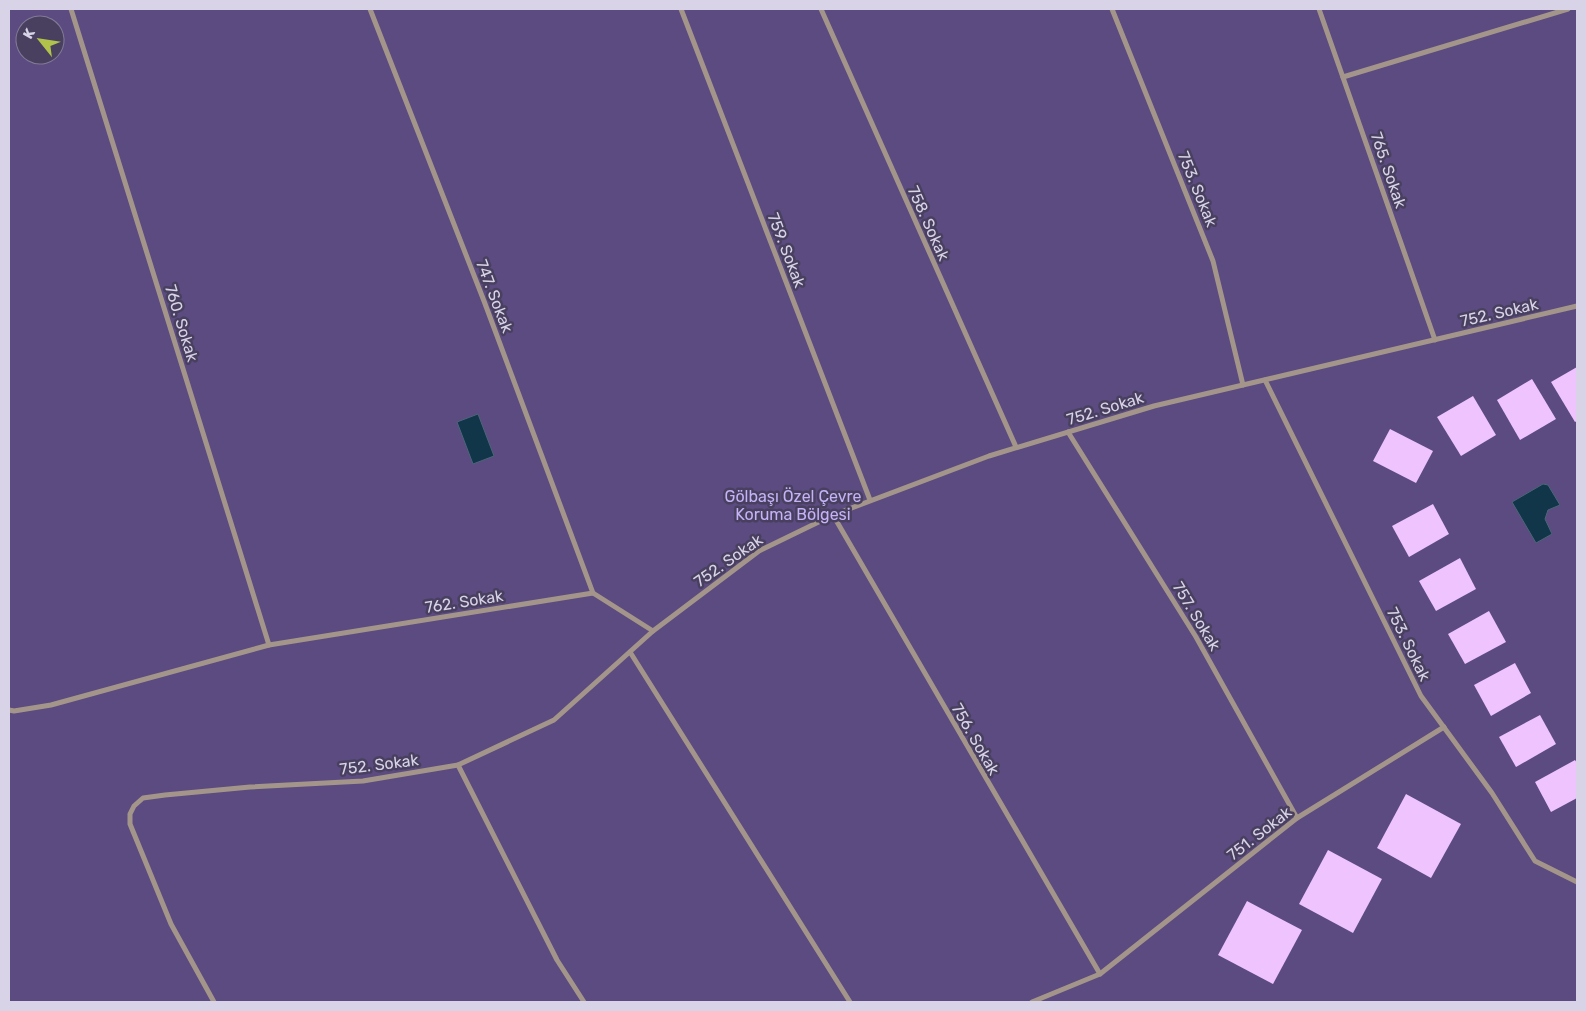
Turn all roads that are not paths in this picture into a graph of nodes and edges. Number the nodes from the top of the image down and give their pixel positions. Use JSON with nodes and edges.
{"nodes":[{"id":1,"x":71,"y":9,"type":"edge"},
{"id":2,"x":370,"y":9,"type":"edge"},
{"id":3,"x":681,"y":9,"type":"edge"},
{"id":4,"x":821,"y":9,"type":"edge"},
{"id":5,"x":1112,"y":9,"type":"edge"},
{"id":6,"x":1318,"y":9,"type":"edge"},
{"id":7,"x":1568,"y":9,"type":"edge"},
{"id":8,"x":1343,"y":77,"type":"junction"},
{"id":9,"x":1577,"y":306,"type":"edge"},
{"id":10,"x":1435,"y":340,"type":"junction"},
{"id":11,"x":1266,"y":380,"type":"junction"},
{"id":12,"x":1244,"y":385,"type":"junction"},
{"id":13,"x":1068,"y":432,"type":"junction"},
{"id":14,"x":1016,"y":448,"type":"junction"},
{"id":15,"x":870,"y":500,"type":"junction"},
{"id":16,"x":832,"y":515,"type":"junction"},
{"id":17,"x":593,"y":593,"type":"junction"},
{"id":18,"x":653,"y":631,"type":"junction"},
{"id":19,"x":268,"y":645,"type":"junction"},
{"id":20,"x":630,"y":652,"type":"junction"},
{"id":21,"x":9,"y":710,"type":"edge"},
{"id":22,"x":1444,"y":727,"type":"junction"},
{"id":23,"x":458,"y":765,"type":"junction"},
{"id":24,"x":1297,"y":818,"type":"junction"},
{"id":25,"x":1577,"y":882,"type":"edge"},
{"id":26,"x":1100,"y":974,"type":"junction"},
{"id":27,"x":214,"y":1002,"type":"edge"},
{"id":28,"x":584,"y":1002,"type":"edge"},
{"id":29,"x":850,"y":1002,"type":"edge"},
{"id":30,"x":1032,"y":1002,"type":"edge"}],
"edges":[{"from":1,"to":19,"type":"street","name":"760. Sokak"},
{"from":2,"to":17,"type":"street","name":"747. Sokak"},
{"from":3,"to":15,"type":"street","name":"759. Sokak"},
{"from":4,"to":14,"type":"street","name":"758. Sokak"},
{"from":5,"to":12,"type":"street","name":"753. Sokak"},
{"from":6,"to":8,"type":"street","name":"765. Sokak"},
{"from":7,"to":8,"type":"street"},
{"from":8,"to":10,"type":"street","name":"765. Sokak"},
{"from":9,"to":10,"type":"street","name":"752. Sokak"},
{"from":10,"to":11,"type":"street","name":"752. Sokak"},
{"from":11,"to":12,"type":"street","name":"752. Sokak"},
{"from":11,"to":22,"type":"street","name":"753. Sokak"},
{"from":12,"to":13,"type":"street","name":"752. Sokak"},
{"from":13,"to":14,"type":"street","name":"752. Sokak"},
{"from":13,"to":24,"type":"street","name":"757. Sokak"},
{"from":14,"to":15,"type":"street","name":"752. Sokak"},
{"from":15,"to":16,"type":"street","name":"752. Sokak"},
{"from":16,"to":18,"type":"street","name":"752. Sokak"},
{"from":16,"to":26,"type":"street","name":"756. Sokak"},
{"from":17,"to":18,"type":"street"},
{"from":17,"to":19,"type":"street","name":"762. Sokak"},
{"from":18,"to":20,"type":"street","name":"752. Sokak"},
{"from":19,"to":21,"type":"street","name":"762. Sokak"},
{"from":20,"to":23,"type":"street","name":"752. Sokak"},
{"from":20,"to":29,"type":"street"},
{"from":22,"to":24,"type":"street","name":"751. Sokak"},
{"from":22,"to":25,"type":"street","name":"753. Sokak"},
{"from":23,"to":27,"type":"street","name":"752. Sokak"},
{"from":23,"to":28,"type":"street"},
{"from":24,"to":26,"type":"street","name":"751. Sokak"},
{"from":26,"to":30,"type":"street"}]}
